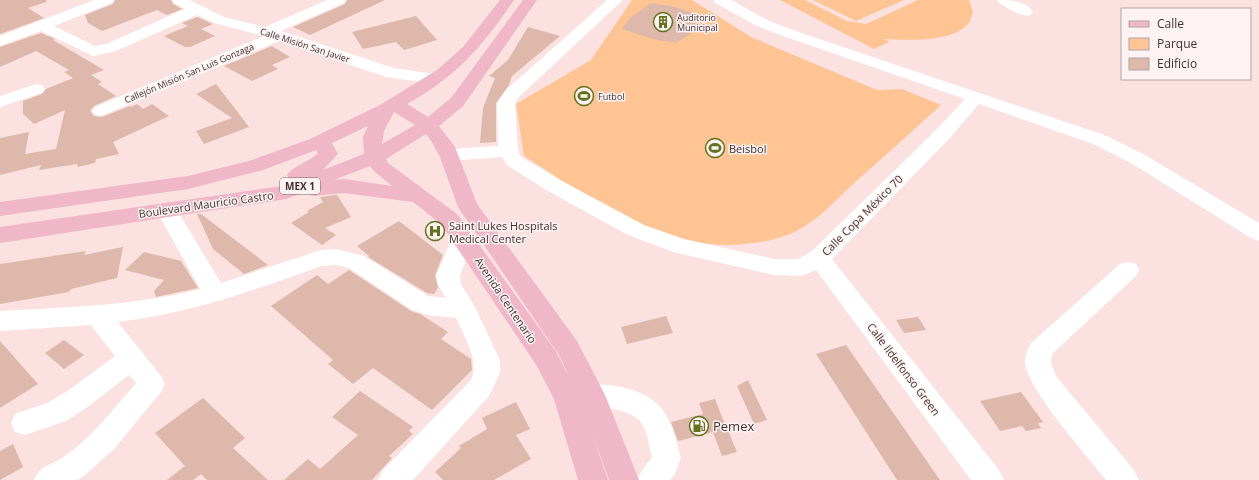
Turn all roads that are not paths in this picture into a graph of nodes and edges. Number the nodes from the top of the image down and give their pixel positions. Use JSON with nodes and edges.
{"nodes":[{"id":1,"x":107,"y":0,"type":"edge"},
{"id":2,"x":179,"y":0,"type":"edge"},
{"id":3,"x":339,"y":0,"type":"edge"},
{"id":4,"x":507,"y":0,"type":"edge"},
{"id":5,"x":530,"y":0,"type":"edge"},
{"id":6,"x":616,"y":0,"type":"edge"},
{"id":7,"x":720,"y":0,"type":"edge"},
{"id":8,"x":1004,"y":0,"type":"edge"},
{"id":9,"x":197,"y":9,"type":"junction"},
{"id":10,"x":1026,"y":12,"type":"dead end"},
{"id":11,"x":41,"y":25,"type":"junction"},
{"id":12,"x":272,"y":34,"type":"junction"},
{"id":13,"x":0,"y":41,"type":"edge"},
{"id":14,"x":435,"y":79,"type":"junction"},
{"id":15,"x":36,"y":89,"type":"dead end"},
{"id":16,"x":976,"y":97,"type":"junction"},
{"id":17,"x":0,"y":102,"type":"edge"},
{"id":18,"x":391,"y":107,"type":"junction"},
{"id":19,"x":101,"y":111,"type":"dead end"},
{"id":20,"x":429,"y":125,"type":"junction"},
{"id":21,"x":321,"y":140,"type":"junction"},
{"id":22,"x":508,"y":151,"type":"junction"},
{"id":23,"x":449,"y":155,"type":"junction"},
{"id":24,"x":374,"y":157,"type":"junction"},
{"id":25,"x":286,"y":192,"type":"junction"},
{"id":26,"x":419,"y":196,"type":"junction"},
{"id":27,"x":208,"y":203,"type":"junction"},
{"id":28,"x":0,"y":210,"type":"edge"},
{"id":29,"x":167,"y":210,"type":"junction"},
{"id":30,"x":1259,"y":233,"type":"edge"},
{"id":31,"x":0,"y":235,"type":"edge"},
{"id":32,"x":463,"y":236,"type":"junction"},
{"id":33,"x":819,"y":258,"type":"junction"},
{"id":34,"x":1128,"y":270,"type":"dead end"},
{"id":35,"x":215,"y":294,"type":"junction"},
{"id":36,"x":464,"y":309,"type":"junction"},
{"id":37,"x":96,"y":313,"type":"junction"},
{"id":38,"x":0,"y":321,"type":"edge"},
{"id":39,"x":132,"y":358,"type":"junction"},
{"id":40,"x":579,"y":396,"type":"junction"},
{"id":41,"x":26,"y":423,"type":"dead end"},
{"id":42,"x":49,"y":480,"type":"edge"},
{"id":43,"x":393,"y":480,"type":"edge"},
{"id":44,"x":593,"y":480,"type":"edge"},
{"id":45,"x":624,"y":480,"type":"edge"},
{"id":46,"x":652,"y":480,"type":"edge"},
{"id":47,"x":989,"y":480,"type":"edge"},
{"id":48,"x":1124,"y":480,"type":"edge"}],
"edges":[{"from":1,"to":11,"type":"street"},
{"from":2,"to":9,"type":"street","name":"Calle Misión San Javier"},
{"from":3,"to":12,"type":"street","name":"Callejón Misión San Luis Gonzaga"},
{"from":4,"to":14,"type":"main road","name":"Boulevard Mauricio Castro"},
{"from":5,"to":20,"type":"main road","name":"Boulevard Mauricio Castro","number":"MEX 1"},
{"from":6,"to":22,"type":"street"},
{"from":7,"to":16,"type":"street"},
{"from":8,"to":10,"type":"street"},
{"from":9,"to":11,"type":"street"},
{"from":9,"to":12,"type":"street","name":"Calle Misión San Javier"},
{"from":11,"to":13,"type":"street"},
{"from":12,"to":14,"type":"street","name":"Calle Misión San Javier"},
{"from":12,"to":19,"type":"street","name":"Callejón Misión San Luis Gonzaga"},
{"from":14,"to":18,"type":"main road","name":"Boulevard Mauricio Castro"},
{"from":15,"to":17,"type":"street"},
{"from":16,"to":30,"type":"street"},
{"from":16,"to":33,"type":"street","name":"Calle Copa México 70"},
{"from":18,"to":20,"type":"main road","name":"Avenida Centenario"},
{"from":18,"to":21,"type":"main road","name":"Boulevard Mauricio Castro"},
{"from":18,"to":24,"type":"main road"},
{"from":20,"to":23,"type":"main road","name":"Avenida Centenario"},
{"from":20,"to":24,"type":"main road","name":"Boulevard Mauricio Castro","number":"MEX 1"},
{"from":21,"to":27,"type":"main road"},
{"from":21,"to":28,"type":"main road","name":"Boulevard Mauricio Castro"},
{"from":22,"to":23,"type":"street"},
{"from":22,"to":33,"type":"street","name":"Calle Copa México 70"},
{"from":23,"to":40,"type":"main road","name":"Avenida Centenario"},
{"from":24,"to":25,"type":"main road","name":"Boulevard Mauricio Castro","number":"MEX 1"},
{"from":24,"to":26,"type":"main road","name":"Avenida Centenario"},
{"from":25,"to":26,"type":"main road"},
{"from":25,"to":27,"type":"main road","name":"Boulevard Mauricio Castro","number":"MEX 1"},
{"from":26,"to":32,"type":"main road","name":"Avenida Centenario"},
{"from":27,"to":29,"type":"main road","name":"Boulevard Mauricio Castro","number":"MEX 1"},
{"from":29,"to":31,"type":"main road","name":"Boulevard Mauricio Castro","number":"MEX 1"},
{"from":29,"to":35,"type":"street"},
{"from":32,"to":36,"type":"street"},
{"from":32,"to":40,"type":"main road","name":"Avenida Centenario"},
{"from":33,"to":47,"type":"street","name":"Calle Ildelfonso Green"},
{"from":34,"to":48,"type":"street"},
{"from":35,"to":36,"type":"street"},
{"from":35,"to":37,"type":"street"},
{"from":36,"to":43,"type":"street"},
{"from":37,"to":38,"type":"street"},
{"from":37,"to":39,"type":"street"},
{"from":39,"to":41,"type":"street"},
{"from":39,"to":42,"type":"street"},
{"from":40,"to":44,"type":"main road","name":"Avenida Centenario"},
{"from":40,"to":45,"type":"main road","name":"Avenida Centenario"},
{"from":40,"to":46,"type":"street"}]}
